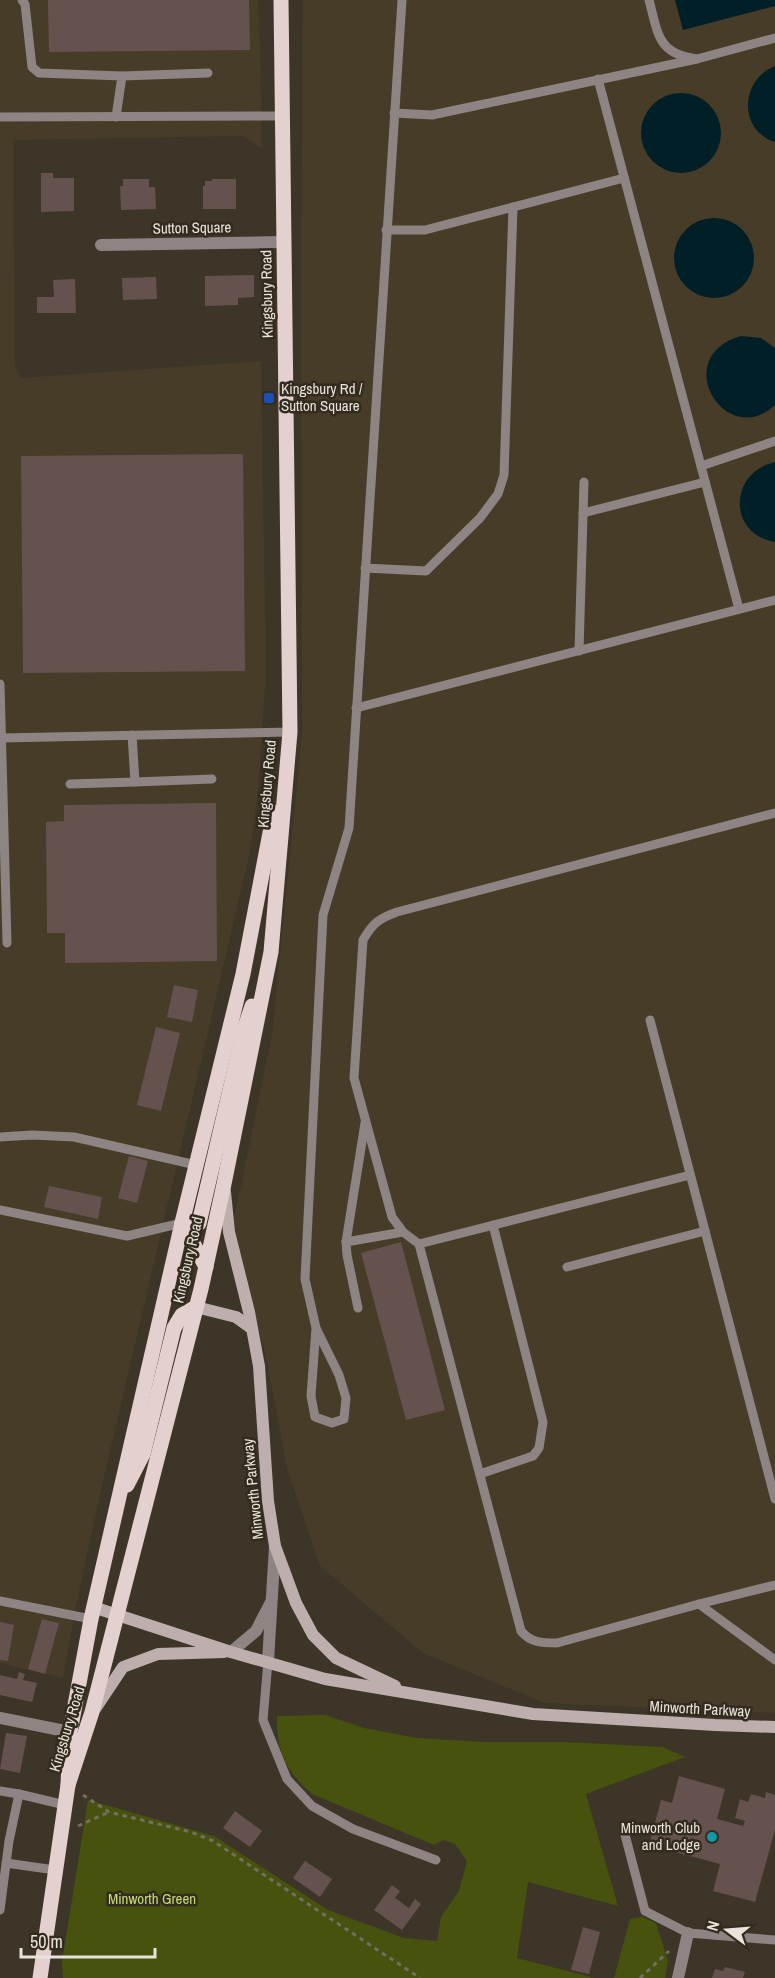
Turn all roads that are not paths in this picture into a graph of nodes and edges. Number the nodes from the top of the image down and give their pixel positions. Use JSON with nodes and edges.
{"nodes":[{"id":1,"x":22,"y":0,"type":"edge"},
{"id":2,"x":281,"y":0,"type":"edge"},
{"id":3,"x":402,"y":0,"type":"edge"},
{"id":4,"x":649,"y":0,"type":"edge"},
{"id":5,"x":775,"y":38,"type":"edge"},
{"id":6,"x":697,"y":59,"type":"junction"},
{"id":7,"x":208,"y":73,"type":"dead end"},
{"id":8,"x":122,"y":76,"type":"junction"},
{"id":9,"x":598,"y":80,"type":"junction"},
{"id":10,"x":394,"y":113,"type":"junction"},
{"id":11,"x":283,"y":116,"type":"junction"},
{"id":12,"x":0,"y":117,"type":"edge"},
{"id":13,"x":116,"y":117,"type":"junction"},
{"id":14,"x":624,"y":178,"type":"junction"},
{"id":15,"x":513,"y":207,"type":"junction"},
{"id":16,"x":386,"y":230,"type":"junction"},
{"id":17,"x":284,"y":242,"type":"junction"},
{"id":18,"x":101,"y":245,"type":"dead end"},
{"id":19,"x":775,"y":441,"type":"edge"},
{"id":20,"x":701,"y":466,"type":"junction"},
{"id":21,"x":584,"y":482,"type":"dead end"},
{"id":22,"x":705,"y":482,"type":"junction"},
{"id":23,"x":583,"y":513,"type":"junction"},
{"id":24,"x":365,"y":568,"type":"junction"},
{"id":25,"x":775,"y":600,"type":"edge"},
{"id":26,"x":739,"y":609,"type":"junction"},
{"id":27,"x":579,"y":651,"type":"junction"},
{"id":28,"x":0,"y":684,"type":"edge"},
{"id":29,"x":357,"y":708,"type":"junction"},
{"id":30,"x":290,"y":732,"type":"junction"},
{"id":31,"x":132,"y":735,"type":"junction"},
{"id":32,"x":1,"y":738,"type":"edge"},
{"id":33,"x":212,"y":779,"type":"dead end"},
{"id":34,"x":135,"y":782,"type":"junction"},
{"id":35,"x":1,"y":784,"type":"edge"},
{"id":36,"x":70,"y":784,"type":"dead end"},
{"id":37,"x":775,"y":813,"type":"edge"},
{"id":38,"x":7,"y":943,"type":"dead end"},
{"id":39,"x":271,"y":952,"type":"junction"},
{"id":40,"x":650,"y":1020,"type":"dead end"},
{"id":41,"x":366,"y":1118,"type":"junction"},
{"id":42,"x":0,"y":1137,"type":"edge"},
{"id":43,"x":196,"y":1165,"type":"junction"},
{"id":44,"x":690,"y":1175,"type":"junction"},
{"id":45,"x":224,"y":1184,"type":"junction"},
{"id":46,"x":0,"y":1210,"type":"edge"},
{"id":47,"x":182,"y":1223,"type":"junction"},
{"id":48,"x":493,"y":1226,"type":"junction"},
{"id":49,"x":705,"y":1231,"type":"junction"},
{"id":50,"x":403,"y":1232,"type":"junction"},
{"id":51,"x":346,"y":1242,"type":"junction"},
{"id":52,"x":419,"y":1244,"type":"junction"},
{"id":53,"x":206,"y":1267,"type":"junction"},
{"id":54,"x":567,"y":1267,"type":"dead end"},
{"id":55,"x":196,"y":1307,"type":"junction"},
{"id":56,"x":358,"y":1308,"type":"dead end"},
{"id":57,"x":250,"y":1327,"type":"junction"},
{"id":58,"x":316,"y":1328,"type":"junction"},
{"id":59,"x":480,"y":1474,"type":"junction"},
{"id":60,"x":775,"y":1499,"type":"edge"},
{"id":61,"x":117,"y":1503,"type":"junction"},
{"id":62,"x":275,"y":1546,"type":"junction"},
{"id":63,"x":775,"y":1585,"type":"edge"},
{"id":64,"x":0,"y":1601,"type":"edge"},
{"id":65,"x":272,"y":1601,"type":"junction"},
{"id":66,"x":699,"y":1604,"type":"junction"},
{"id":67,"x":92,"y":1613,"type":"junction"},
{"id":68,"x":117,"y":1616,"type":"junction"},
{"id":69,"x":231,"y":1652,"type":"junction"},
{"id":70,"x":775,"y":1660,"type":"edge"},
{"id":71,"x":268,"y":1661,"type":"junction"},
{"id":72,"x":410,"y":1692,"type":"junction"},
{"id":73,"x":92,"y":1712,"type":"junction"},
{"id":74,"x":0,"y":1718,"type":"edge"},
{"id":75,"x":775,"y":1727,"type":"edge"},
{"id":76,"x":70,"y":1732,"type":"junction"},
{"id":77,"x":68,"y":1785,"type":"junction"},
{"id":78,"x":0,"y":1791,"type":"edge"},
{"id":79,"x":19,"y":1794,"type":"junction"},
{"id":80,"x":65,"y":1805,"type":"junction"},
{"id":81,"x":624,"y":1831,"type":"dead end"},
{"id":82,"x":436,"y":1860,"type":"dead end"},
{"id":83,"x":6,"y":1863,"type":"junction"},
{"id":84,"x":55,"y":1870,"type":"junction"},
{"id":85,"x":0,"y":1910,"type":"edge"},
{"id":86,"x":688,"y":1932,"type":"junction"},
{"id":87,"x":775,"y":1940,"type":"edge"},
{"id":88,"x":40,"y":1978,"type":"edge"},
{"id":89,"x":678,"y":1978,"type":"edge"}],
"edges":[{"from":1,"to":8,"type":"lane"},
{"from":2,"to":11,"type":"main road","name":"Kingsbury Road"},
{"from":3,"to":10,"type":"lane"},
{"from":4,"to":6,"type":"lane"},
{"from":5,"to":6,"type":"lane"},
{"from":6,"to":9,"type":"lane"},
{"from":7,"to":8,"type":"lane"},
{"from":8,"to":13,"type":"lane"},
{"from":9,"to":10,"type":"lane"},
{"from":9,"to":14,"type":"lane"},
{"from":10,"to":16,"type":"lane"},
{"from":11,"to":13,"type":"lane"},
{"from":11,"to":17,"type":"main road","name":"Kingsbury Road"},
{"from":12,"to":13,"type":"lane"},
{"from":14,"to":15,"type":"lane"},
{"from":14,"to":20,"type":"lane"},
{"from":15,"to":16,"type":"lane"},
{"from":15,"to":24,"type":"lane"},
{"from":16,"to":24,"type":"lane"},
{"from":17,"to":18,"type":"street","name":"Sutton Square"},
{"from":17,"to":30,"type":"main road","name":"Kingsbury Road"},
{"from":19,"to":20,"type":"lane"},
{"from":20,"to":22,"type":"lane"},
{"from":21,"to":23,"type":"lane"},
{"from":22,"to":23,"type":"lane"},
{"from":22,"to":26,"type":"lane"},
{"from":23,"to":27,"type":"lane"},
{"from":24,"to":29,"type":"lane"},
{"from":25,"to":26,"type":"lane"},
{"from":26,"to":27,"type":"lane"},
{"from":27,"to":29,"type":"lane"},
{"from":28,"to":32,"type":"lane"},
{"from":29,"to":58,"type":"lane"},
{"from":30,"to":31,"type":"lane"},
{"from":30,"to":39,"type":"main road","name":"Kingsbury Road"},
{"from":30,"to":43,"type":"main road","name":"Kingsbury Road"},
{"from":31,"to":32,"type":"lane"},
{"from":31,"to":34,"type":"lane"},
{"from":32,"to":35,"type":"lane"},
{"from":33,"to":34,"type":"lane"},
{"from":34,"to":36,"type":"lane"},
{"from":35,"to":38,"type":"lane"},
{"from":37,"to":41,"type":"lane"},
{"from":39,"to":45,"type":"main road","name":"Kingsbury Road"},
{"from":39,"to":47,"type":"main road"},
{"from":40,"to":44,"type":"lane"},
{"from":41,"to":50,"type":"lane"},
{"from":41,"to":51,"type":"lane"},
{"from":42,"to":43,"type":"lane"},
{"from":43,"to":47,"type":"main road","name":"Kingsbury Road"},
{"from":44,"to":48,"type":"lane"},
{"from":44,"to":49,"type":"lane"},
{"from":45,"to":53,"type":"main road","name":"Kingsbury Road"},
{"from":45,"to":57,"type":"street","name":"Minworth Parkway"},
{"from":46,"to":47,"type":"lane"},
{"from":47,"to":53,"type":"main road"},
{"from":47,"to":61,"type":"main road","name":"Kingsbury Road"},
{"from":48,"to":52,"type":"lane"},
{"from":48,"to":59,"type":"lane"},
{"from":49,"to":54,"type":"lane"},
{"from":49,"to":60,"type":"lane"},
{"from":50,"to":51,"type":"lane"},
{"from":50,"to":52,"type":"lane"},
{"from":51,"to":56,"type":"lane"},
{"from":52,"to":59,"type":"lane"},
{"from":53,"to":55,"type":"main road","name":"Kingsbury Road"},
{"from":55,"to":57,"type":"street"},
{"from":55,"to":61,"type":"main road"},
{"from":55,"to":68,"type":"main road","name":"Kingsbury Road"},
{"from":57,"to":62,"type":"street","name":"Minworth Parkway"},
{"from":58,"to":58,"type":"lane"},
{"from":59,"to":66,"type":"lane"},
{"from":61,"to":67,"type":"main road","name":"Kingsbury Road"},
{"from":62,"to":65,"type":"street"},
{"from":62,"to":72,"type":"street","name":"Minworth Parkway"},
{"from":63,"to":66,"type":"lane"},
{"from":64,"to":67,"type":"lane"},
{"from":65,"to":69,"type":"street"},
{"from":65,"to":71,"type":"street"},
{"from":66,"to":70,"type":"lane"},
{"from":67,"to":68,"type":"street","name":"Minworth Parkway"},
{"from":67,"to":76,"type":"main road","name":"Kingsbury Road"},
{"from":68,"to":69,"type":"street","name":"Minworth Parkway"},
{"from":68,"to":73,"type":"main road","name":"Kingsbury Road"},
{"from":69,"to":71,"type":"street","name":"Minworth Parkway"},
{"from":69,"to":73,"type":"street","name":"Minworth Parkway"},
{"from":71,"to":72,"type":"street","name":"Minworth Parkway"},
{"from":71,"to":82,"type":"lane"},
{"from":72,"to":75,"type":"street","name":"Minworth Parkway"},
{"from":73,"to":77,"type":"main road","name":"Kingsbury Road"},
{"from":74,"to":76,"type":"street"},
{"from":76,"to":77,"type":"main road","name":"Kingsbury Road"},
{"from":77,"to":80,"type":"main road","name":"Kingsbury Road"},
{"from":78,"to":79,"type":"lane"},
{"from":79,"to":80,"type":"lane"},
{"from":79,"to":83,"type":"lane"},
{"from":80,"to":84,"type":"main road","name":"Kingsbury Road"},
{"from":81,"to":86,"type":"lane"},
{"from":83,"to":84,"type":"lane"},
{"from":83,"to":85,"type":"lane"},
{"from":84,"to":88,"type":"main road","name":"Kingsbury Road"},
{"from":86,"to":87,"type":"lane"},
{"from":86,"to":89,"type":"street"}]}
